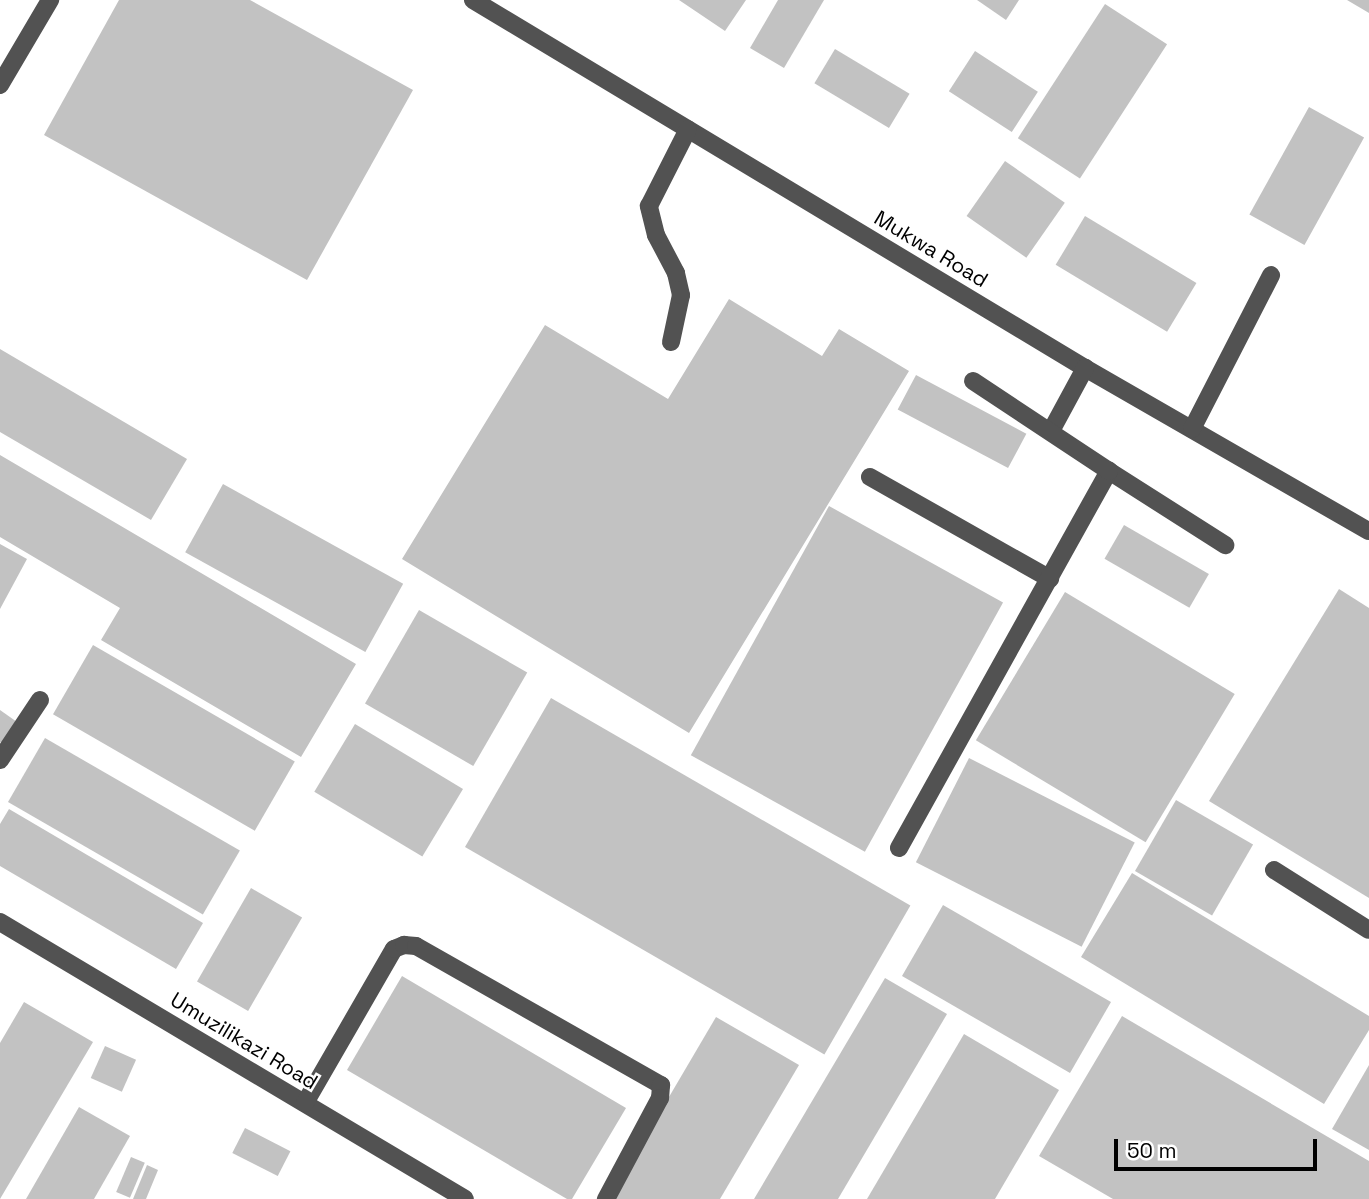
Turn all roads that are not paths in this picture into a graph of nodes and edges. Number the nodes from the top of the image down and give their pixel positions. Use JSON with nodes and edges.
{"nodes":[{"id":1,"x":50,"y":0,"type":"edge"},
{"id":2,"x":473,"y":0,"type":"edge"},
{"id":3,"x":0,"y":85,"type":"edge"},
{"id":4,"x":688,"y":129,"type":"junction"},
{"id":5,"x":1272,"y":275,"type":"dead end"},
{"id":6,"x":671,"y":342,"type":"dead end"},
{"id":7,"x":1085,"y":368,"type":"junction"},
{"id":8,"x":973,"y":381,"type":"dead end"},
{"id":9,"x":1192,"y":429,"type":"junction"},
{"id":10,"x":1051,"y":431,"type":"junction"},
{"id":11,"x":1109,"y":471,"type":"junction"},
{"id":12,"x":870,"y":477,"type":"dead end"},
{"id":13,"x":1369,"y":531,"type":"edge"},
{"id":14,"x":1225,"y":545,"type":"dead end"},
{"id":15,"x":1050,"y":579,"type":"junction"},
{"id":16,"x":40,"y":700,"type":"dead end"},
{"id":17,"x":0,"y":760,"type":"edge"},
{"id":18,"x":899,"y":848,"type":"dead end"},
{"id":19,"x":1274,"y":870,"type":"dead end"},
{"id":20,"x":0,"y":922,"type":"edge"},
{"id":21,"x":1369,"y":930,"type":"edge"},
{"id":22,"x":305,"y":1103,"type":"junction"},
{"id":23,"x":465,"y":1199,"type":"edge"},
{"id":24,"x":606,"y":1199,"type":"edge"}],
"edges":[{"from":1,"to":3,"type":"street"},
{"from":2,"to":4,"type":"street","name":"Mukwa Road"},
{"from":4,"to":6,"type":"street"},
{"from":4,"to":7,"type":"street","name":"Mukwa Road"},
{"from":5,"to":9,"type":"street"},
{"from":7,"to":9,"type":"street","name":"Mukwa Road"},
{"from":7,"to":10,"type":"street"},
{"from":8,"to":10,"type":"street"},
{"from":9,"to":13,"type":"street","name":"Mukwa Road"},
{"from":10,"to":11,"type":"street"},
{"from":11,"to":14,"type":"street"},
{"from":11,"to":15,"type":"street"},
{"from":12,"to":15,"type":"street"},
{"from":15,"to":18,"type":"street"},
{"from":16,"to":17,"type":"street"},
{"from":19,"to":21,"type":"street"},
{"from":20,"to":22,"type":"street","name":"Umuzilikazi Road"},
{"from":22,"to":23,"type":"street","name":"Umuzilikazi Road"},
{"from":22,"to":24,"type":"street"}]}
